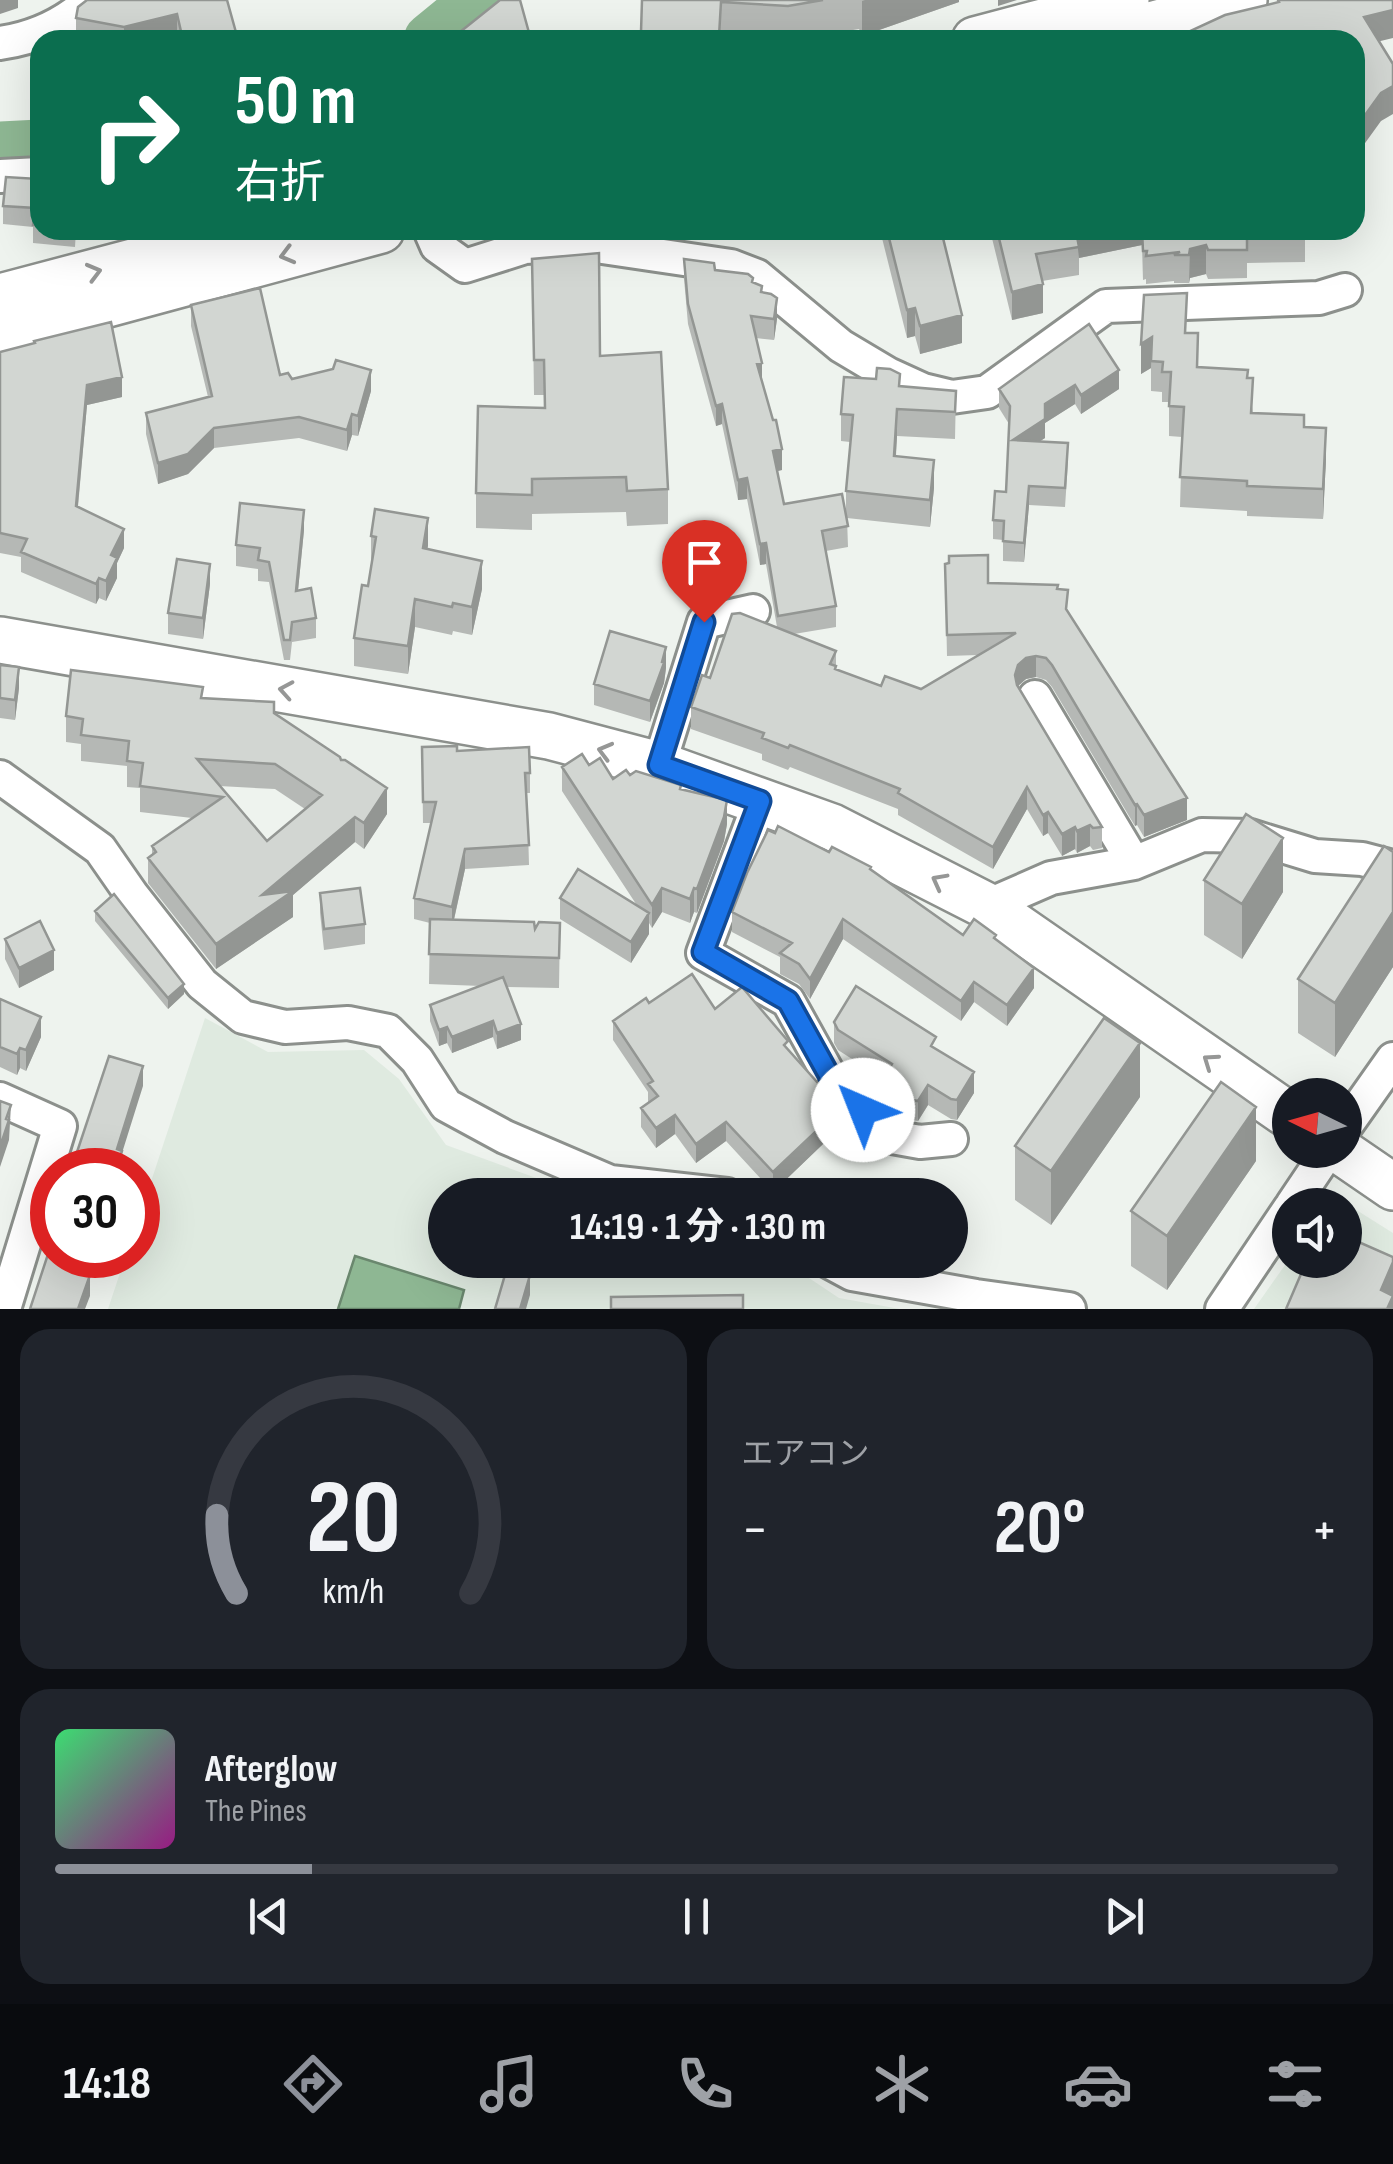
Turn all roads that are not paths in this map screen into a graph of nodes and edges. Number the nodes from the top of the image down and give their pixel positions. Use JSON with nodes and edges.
{"nodes":[{"id":1,"x":91,"y":0,"type":"edge"},
{"id":2,"x":1126,"y":0,"type":"edge"},
{"id":3,"x":1244,"y":0,"type":"edge"},
{"id":4,"x":47,"y":30,"type":"edge"},
{"id":5,"x":1013,"y":30,"type":"edge"},
{"id":6,"x":1132,"y":30,"type":"edge"},
{"id":7,"x":30,"y":37,"type":"edge"},
{"id":8,"x":0,"y":43,"type":"edge"},
{"id":9,"x":30,"y":174,"type":"edge"},
{"id":10,"x":0,"y":176,"type":"edge"},
{"id":11,"x":205,"y":240,"type":"edge"},
{"id":12,"x":344,"y":240,"type":"edge"},
{"id":13,"x":434,"y":240,"type":"edge"},
{"id":14,"x":1345,"y":290,"type":"dead end"},
{"id":15,"x":0,"y":297,"type":"edge"},
{"id":16,"x":0,"y":333,"type":"edge"},
{"id":17,"x":753,"y":612,"type":"dead end"},
{"id":18,"x":0,"y":640,"type":"edge"},
{"id":19,"x":1035,"y":698,"type":"dead end"},
{"id":20,"x":659,"y":765,"type":"junction"},
{"id":21,"x":0,"y":777,"type":"edge"},
{"id":22,"x":760,"y":801,"type":"junction"},
{"id":23,"x":1134,"y":863,"type":"junction"},
{"id":24,"x":1393,"y":868,"type":"edge"},
{"id":25,"x":987,"y":906,"type":"junction"},
{"id":26,"x":1393,"y":1059,"type":"edge"},
{"id":27,"x":0,"y":1099,"type":"edge"},
{"id":28,"x":1272,"y":1104,"type":"edge"},
{"id":29,"x":1362,"y":1104,"type":"edge"},
{"id":30,"x":952,"y":1139,"type":"dead end"},
{"id":31,"x":1362,"y":1166,"type":"edge"},
{"id":32,"x":600,"y":1178,"type":"edge"},
{"id":33,"x":1393,"y":1187,"type":"edge"},
{"id":34,"x":1272,"y":1235,"type":"edge"},
{"id":35,"x":875,"y":1278,"type":"edge"},
{"id":36,"x":4,"y":1309,"type":"edge"},
{"id":37,"x":1069,"y":1309,"type":"edge"},
{"id":38,"x":1222,"y":1309,"type":"edge"}],
"edges":[{"from":1,"to":4,"type":"street"},
{"from":2,"to":5,"type":"street"},
{"from":3,"to":6,"type":"street"},
{"from":7,"to":8,"type":"street"},
{"from":9,"to":10,"type":"street"},
{"from":15,"to":11,"type":"street","one_way":true},
{"from":12,"to":16,"type":"street","one_way":true},
{"from":13,"to":14,"type":"street"},
{"from":17,"to":20,"type":"street"},
{"from":20,"to":18,"type":"street","one_way":true},
{"from":19,"to":23,"type":"street"},
{"from":20,"to":22,"type":"street"},
{"from":21,"to":32,"type":"street"},
{"from":25,"to":22,"type":"street","one_way":true},
{"from":22,"to":30,"type":"street"},
{"from":23,"to":24,"type":"street"},
{"from":23,"to":25,"type":"street"},
{"from":28,"to":25,"type":"street","one_way":true},
{"from":26,"to":29,"type":"street"},
{"from":27,"to":36,"type":"street"},
{"from":31,"to":33,"type":"street"},
{"from":34,"to":38,"type":"street"},
{"from":35,"to":37,"type":"street"}]}
